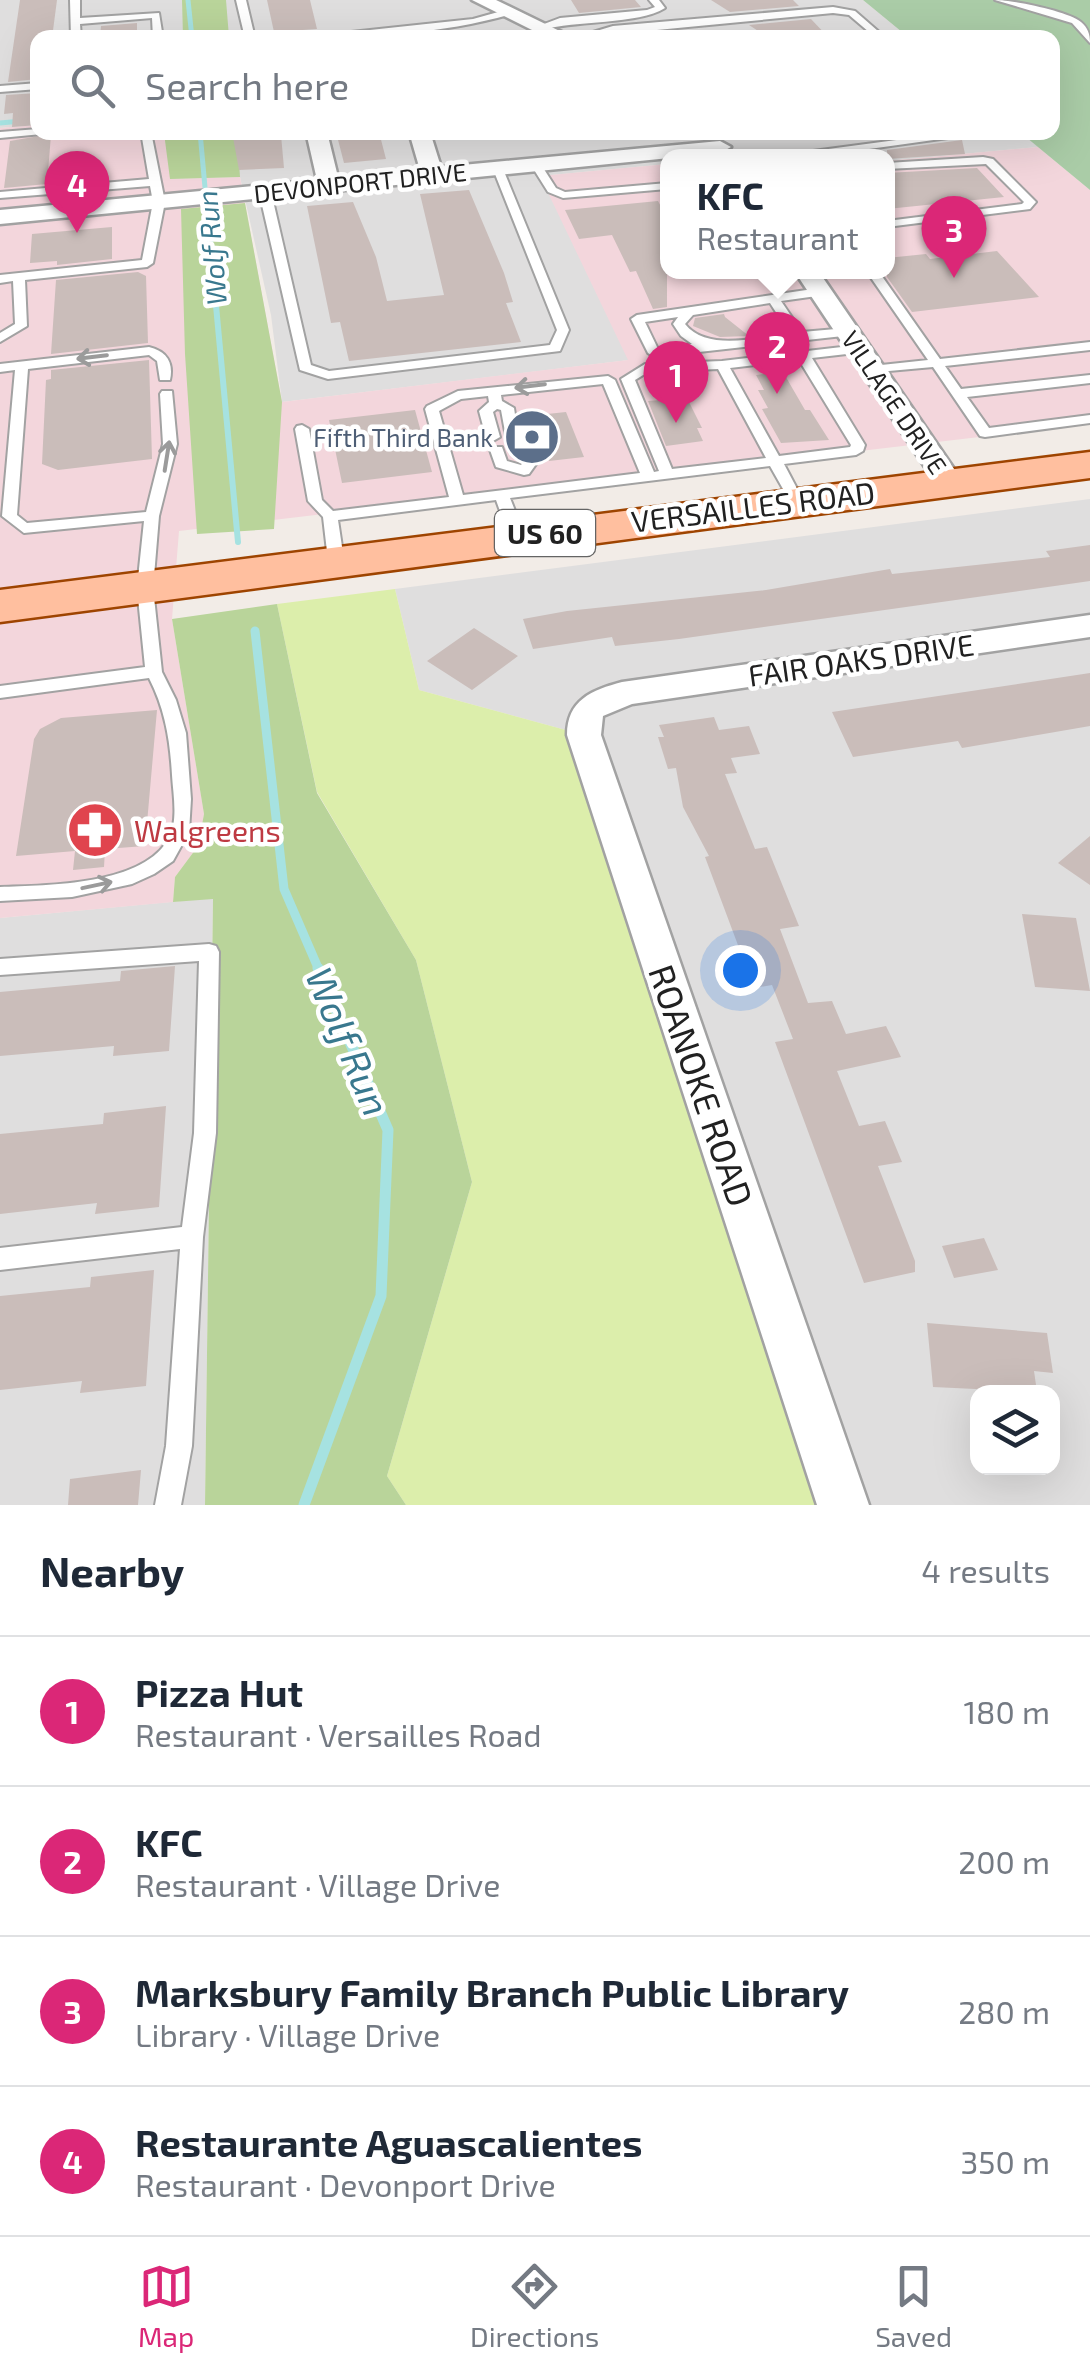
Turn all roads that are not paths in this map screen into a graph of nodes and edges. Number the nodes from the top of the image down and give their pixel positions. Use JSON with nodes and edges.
{"nodes":[{"id":1,"x":75,"y":0,"type":"edge"},
{"id":2,"x":156,"y":0,"type":"edge"},
{"id":3,"x":241,"y":0,"type":"edge"},
{"id":4,"x":654,"y":0,"type":"edge"},
{"id":5,"x":1000,"y":0,"type":"edge"},
{"id":6,"x":502,"y":5,"type":"edge"},
{"id":7,"x":156,"y":15,"type":"junction"},
{"id":8,"x":1090,"y":19,"type":"edge"},
{"id":9,"x":76,"y":21,"type":"junction"},
{"id":10,"x":1075,"y":21,"type":"junction"},
{"id":11,"x":76,"y":30,"type":"edge"},
{"id":12,"x":157,"y":30,"type":"edge"},
{"id":13,"x":248,"y":30,"type":"edge"},
{"id":14,"x":386,"y":30,"type":"edge"},
{"id":15,"x":548,"y":30,"type":"edge"},
{"id":16,"x":556,"y":30,"type":"edge"},
{"id":17,"x":609,"y":30,"type":"edge"},
{"id":18,"x":872,"y":30,"type":"edge"},
{"id":19,"x":1090,"y":40,"type":"edge"},
{"id":20,"x":30,"y":87,"type":"edge"},
{"id":21,"x":0,"y":89,"type":"edge"},
{"id":22,"x":30,"y":132,"type":"edge"},
{"id":23,"x":0,"y":134,"type":"edge"},
{"id":24,"x":147,"y":140,"type":"edge"},
{"id":25,"x":318,"y":140,"type":"edge"},
{"id":26,"x":422,"y":140,"type":"edge"},
{"id":27,"x":923,"y":140,"type":"edge"},
{"id":28,"x":718,"y":145,"type":"edge"},
{"id":29,"x":682,"y":149,"type":"edge"},
{"id":30,"x":853,"y":149,"type":"edge"},
{"id":31,"x":660,"y":151,"type":"edge"},
{"id":32,"x":536,"y":165,"type":"junction"},
{"id":33,"x":895,"y":166,"type":"edge"},
{"id":34,"x":498,"y":169,"type":"junction"},
{"id":35,"x":433,"y":175,"type":"junction"},
{"id":36,"x":329,"y":186,"type":"junction"},
{"id":37,"x":660,"y":187,"type":"edge"},
{"id":38,"x":156,"y":192,"type":"junction"},
{"id":39,"x":265,"y":192,"type":"junction"},
{"id":40,"x":0,"y":195,"type":"edge"},
{"id":41,"x":0,"y":217,"type":"edge"},
{"id":42,"x":895,"y":223,"type":"edge"},
{"id":43,"x":19,"y":277,"type":"junction"},
{"id":44,"x":0,"y":279,"type":"edge"},
{"id":45,"x":878,"y":279,"type":"edge"},
{"id":46,"x":813,"y":282,"type":"edge"},
{"id":47,"x":774,"y":300,"type":"junction"},
{"id":48,"x":687,"y":314,"type":"junction"},
{"id":49,"x":798,"y":336,"type":"junction"},
{"id":50,"x":0,"y":338,"type":"edge"},
{"id":51,"x":712,"y":345,"type":"junction"},
{"id":52,"x":1090,"y":346,"type":"edge"},
{"id":53,"x":859,"y":351,"type":"junction"},
{"id":54,"x":803,"y":356,"type":"junction"},
{"id":55,"x":937,"y":363,"type":"junction"},
{"id":56,"x":722,"y":364,"type":"junction"},
{"id":57,"x":22,"y":366,"type":"junction"},
{"id":58,"x":0,"y":368,"type":"edge"},
{"id":59,"x":1090,"y":379,"type":"edge"},
{"id":60,"x":957,"y":394,"type":"junction"},
{"id":61,"x":499,"y":400,"type":"junction"},
{"id":62,"x":1090,"y":419,"type":"edge"},
{"id":63,"x":302,"y":430,"type":"dead end"},
{"id":64,"x":1090,"y":465,"type":"edge"},
{"id":65,"x":524,"y":470,"type":"junction"},
{"id":66,"x":667,"y":474,"type":"junction"},
{"id":67,"x":649,"y":476,"type":"junction"},
{"id":68,"x":786,"y":481,"type":"junction"},
{"id":69,"x":949,"y":482,"type":"junction"},
{"id":70,"x":531,"y":491,"type":"junction"},
{"id":71,"x":457,"y":500,"type":"junction"},
{"id":72,"x":152,"y":516,"type":"junction"},
{"id":73,"x":510,"y":516,"type":"junction"},
{"id":74,"x":333,"y":538,"type":"junction"},
{"id":75,"x":145,"y":588,"type":"junction"},
{"id":76,"x":0,"y":606,"type":"edge"},
{"id":77,"x":1090,"y":626,"type":"edge"},
{"id":78,"x":154,"y":672,"type":"junction"},
{"id":79,"x":0,"y":692,"type":"edge"},
{"id":80,"x":632,"y":692,"type":"joint"},
{"id":81,"x":0,"y":894,"type":"edge"},
{"id":82,"x":0,"y":967,"type":"edge"},
{"id":83,"x":192,"y":1237,"type":"junction"},
{"id":84,"x":0,"y":1259,"type":"edge"},
{"id":85,"x":848,"y":1504,"type":"edge"},
{"id":86,"x":168,"y":1505,"type":"edge"}],
"edges":[{"from":1,"to":9,"type":"lane"},
{"from":2,"to":7,"type":"lane"},
{"from":3,"to":13,"type":"lane"},
{"from":4,"to":16,"type":"lane"},
{"from":5,"to":10,"type":"lane"},
{"from":6,"to":14,"type":"lane"},
{"from":6,"to":15,"type":"street"},
{"from":7,"to":9,"type":"lane"},
{"from":7,"to":12,"type":"lane"},
{"from":8,"to":10,"type":"lane"},
{"from":9,"to":11,"type":"lane"},
{"from":10,"to":19,"type":"lane"},
{"from":17,"to":18,"type":"lane"},
{"from":20,"to":21,"type":"lane"},
{"from":22,"to":23,"type":"lane"},
{"from":24,"to":38,"type":"lane"},
{"from":25,"to":36,"type":"street"},
{"from":26,"to":35,"type":"street"},
{"from":27,"to":30,"type":"lane"},
{"from":28,"to":29,"type":"street","name":"DEVONPORT DRIVE"},
{"from":31,"to":32,"type":"street","name":"DEVONPORT DRIVE"},
{"from":32,"to":34,"type":"street","name":"DEVONPORT DRIVE"},
{"from":32,"to":37,"type":"lane"},
{"from":33,"to":42,"type":"lane"},
{"from":34,"to":35,"type":"street","name":"DEVONPORT DRIVE"},
{"from":34,"to":39,"type":"lane"},
{"from":35,"to":36,"type":"street","name":"DEVONPORT DRIVE"},
{"from":36,"to":39,"type":"street","name":"DEVONPORT DRIVE"},
{"from":38,"to":39,"type":"street","name":"DEVONPORT DRIVE"},
{"from":38,"to":40,"type":"lane"},
{"from":38,"to":41,"type":"street","name":"DEVONPORT DRIVE"},
{"from":38,"to":43,"type":"lane"},
{"from":43,"to":44,"type":"lane"},
{"from":43,"to":50,"type":"lane"},
{"from":45,"to":55,"type":"lane"},
{"from":46,"to":47,"type":"lane"},
{"from":46,"to":53,"type":"street","name":"VILLAGE DRIVE"},
{"from":47,"to":48,"type":"lane"},
{"from":47,"to":49,"type":"lane"},
{"from":48,"to":51,"type":"lane"},
{"from":48,"to":51,"type":"lane"},
{"from":49,"to":51,"type":"lane"},
{"from":49,"to":53,"type":"lane"},
{"from":52,"to":55,"type":"lane"},
{"from":53,"to":54,"type":"lane"},
{"from":53,"to":55,"type":"lane"},
{"from":53,"to":69,"type":"street","name":"VILLAGE DRIVE"},
{"from":54,"to":56,"type":"lane"},
{"from":54,"to":68,"type":"lane"},
{"from":55,"to":60,"type":"lane"},
{"from":56,"to":66,"type":"lane"},
{"from":56,"to":68,"type":"lane"},
{"from":57,"to":58,"type":"lane"},
{"from":57,"to":72,"type":"lane"},
{"from":72,"to":57,"type":"lane","one_way":true},
{"from":59,"to":60,"type":"lane"},
{"from":60,"to":62,"type":"lane"},
{"from":61,"to":65,"type":"lane"},
{"from":61,"to":65,"type":"lane"},
{"from":67,"to":61,"type":"lane","one_way":true},
{"from":61,"to":71,"type":"lane"},
{"from":63,"to":74,"type":"lane"},
{"from":64,"to":69,"type":"main road","name":"VERSAILLES ROAD","number":"US 60"},
{"from":65,"to":70,"type":"lane"},
{"from":66,"to":67,"type":"lane"},
{"from":66,"to":68,"type":"lane"},
{"from":67,"to":70,"type":"lane"},
{"from":68,"to":69,"type":"main road","name":"VERSAILLES ROAD","number":"US 60"},
{"from":68,"to":73,"type":"main road","name":"VERSAILLES ROAD","number":"US 60"},
{"from":70,"to":73,"type":"lane"},
{"from":71,"to":73,"type":"lane"},
{"from":71,"to":74,"type":"lane"},
{"from":72,"to":75,"type":"lane"},
{"from":73,"to":74,"type":"main road","name":"VERSAILLES ROAD","number":"US 60"},
{"from":74,"to":75,"type":"main road","name":"VERSAILLES ROAD","number":"US 60"},
{"from":75,"to":76,"type":"main road","name":"VERSAILLES ROAD","number":"US 60"},
{"from":75,"to":78,"type":"lane"},
{"from":77,"to":80,"type":"street","name":"FAIR OAKS DRIVE"},
{"from":78,"to":79,"type":"lane"},
{"from":81,"to":78,"type":"lane","one_way":true},
{"from":80,"to":85,"type":"street","name":"ROANOKE ROAD"},
{"from":82,"to":83,"type":"lane"},
{"from":83,"to":84,"type":"lane"},
{"from":83,"to":86,"type":"lane"}]}
